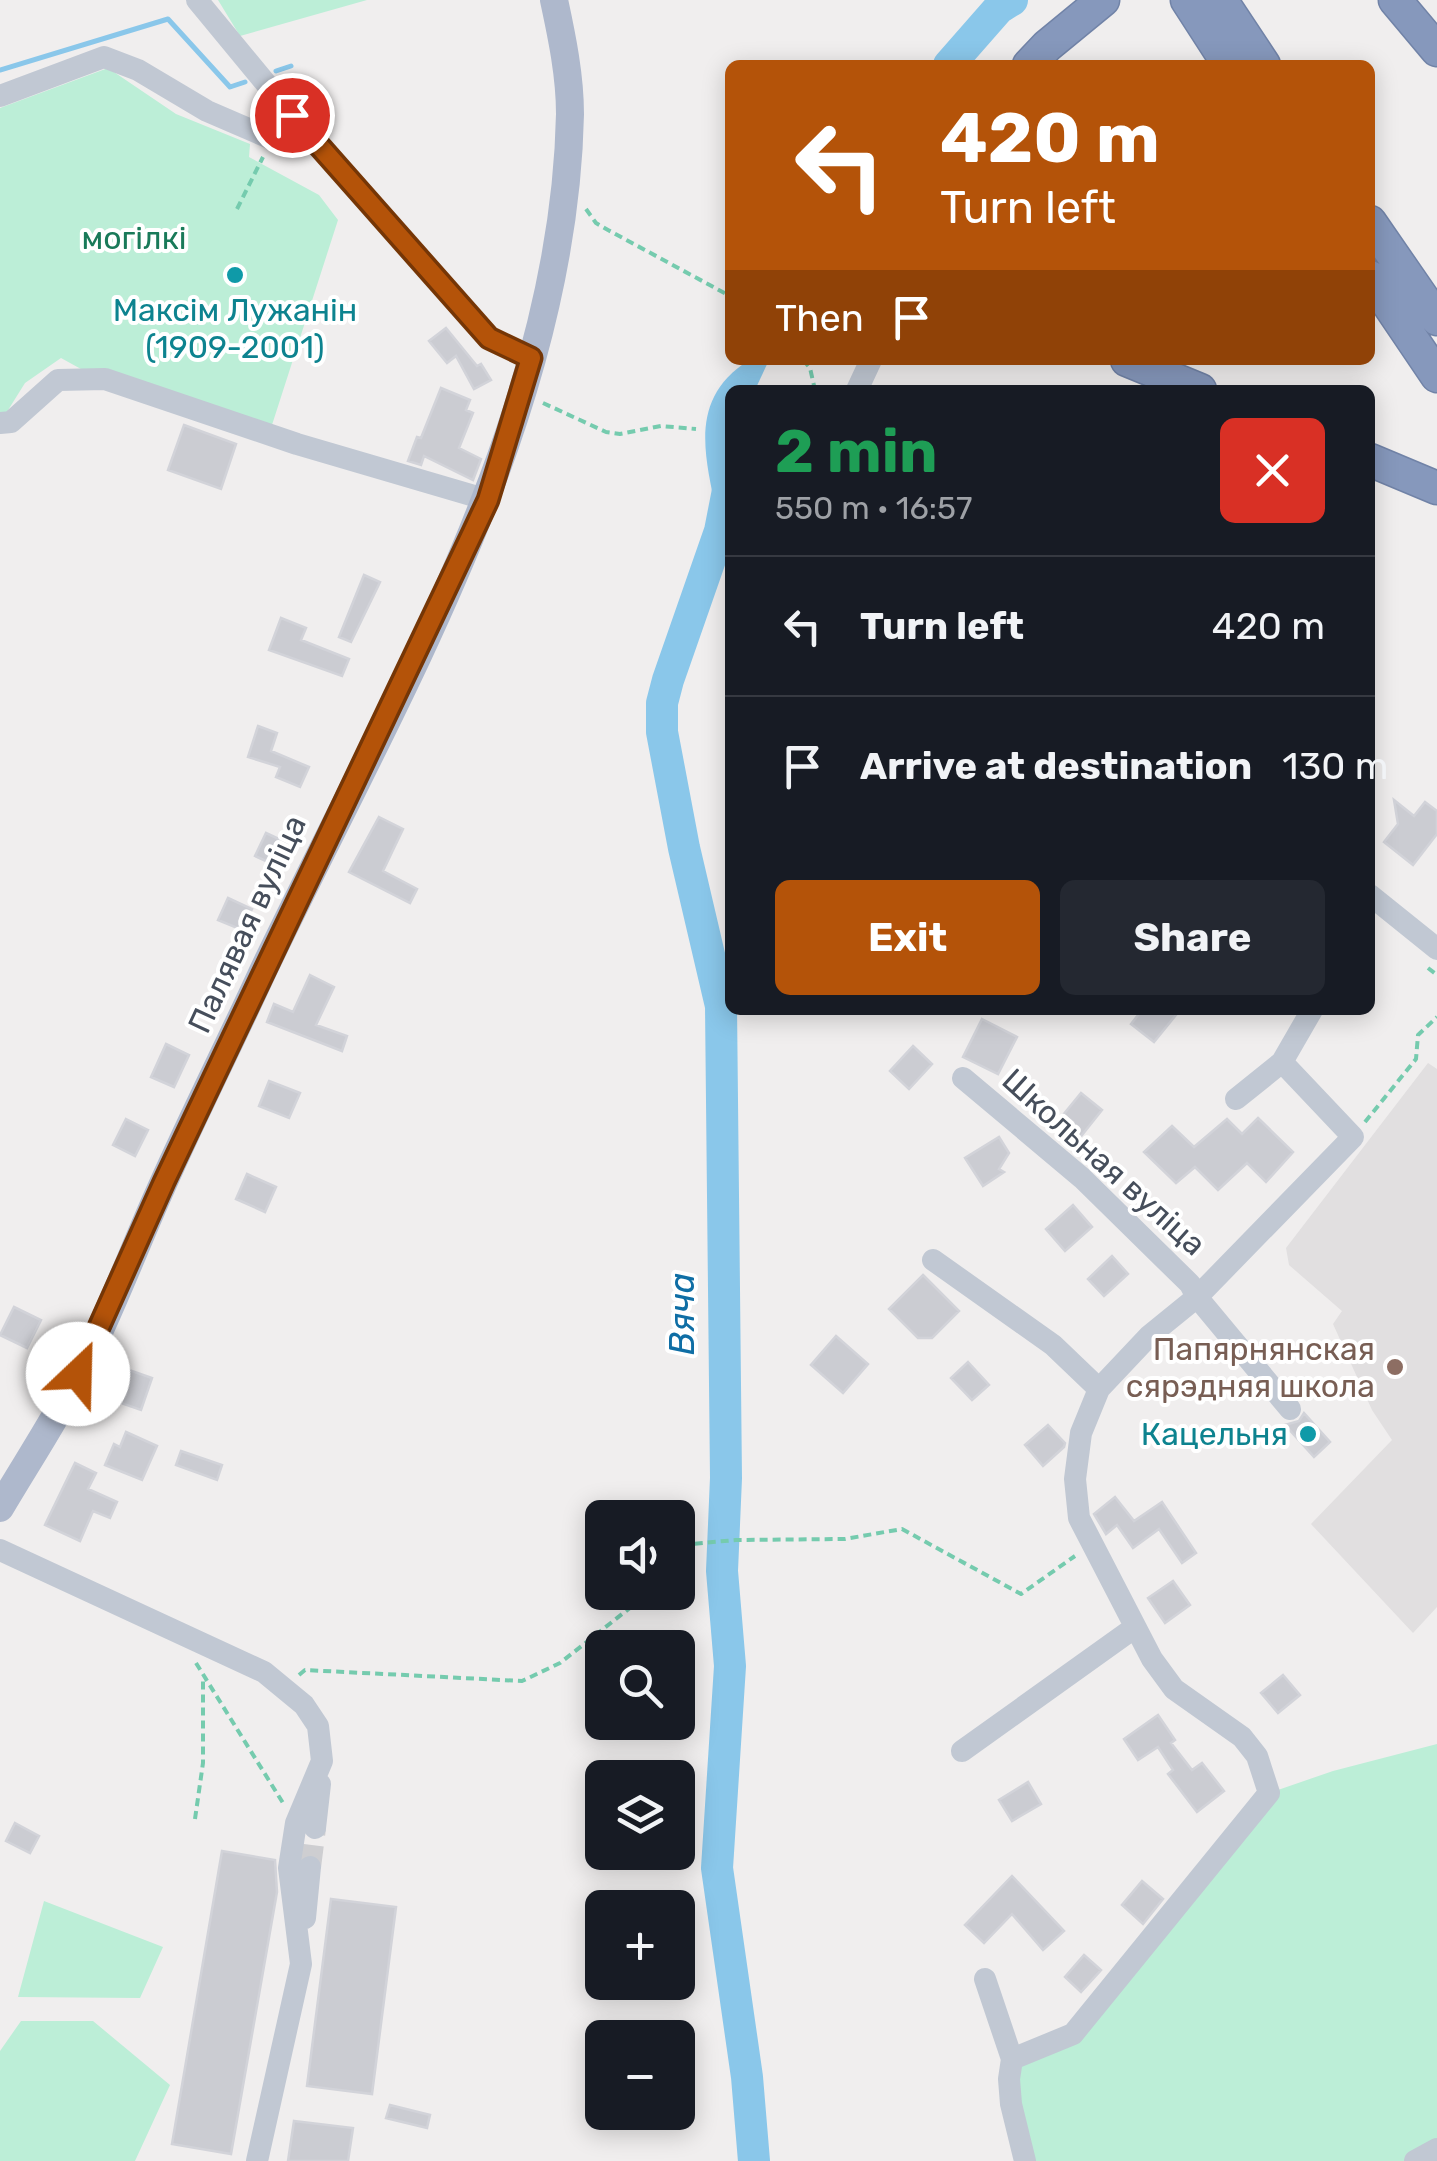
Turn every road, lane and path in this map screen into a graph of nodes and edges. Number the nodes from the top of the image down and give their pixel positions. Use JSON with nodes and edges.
{"nodes":[{"id":1,"x":197,"y":0,"type":"edge"},
{"id":2,"x":554,"y":0,"type":"edge"},
{"id":3,"x":1103,"y":0,"type":"edge"},
{"id":4,"x":1187,"y":0,"type":"edge"},
{"id":5,"x":1221,"y":0,"type":"edge"},
{"id":6,"x":1396,"y":0,"type":"edge"},
{"id":7,"x":1437,"y":50,"type":"edge"},
{"id":8,"x":1033,"y":60,"type":"edge"},
{"id":9,"x":1226,"y":60,"type":"edge"},
{"id":10,"x":1261,"y":60,"type":"edge"},
{"id":11,"x":0,"y":96,"type":"edge"},
{"id":12,"x":300,"y":124,"type":"junction"},
{"id":13,"x":272,"y":139,"type":"junction"},
{"id":14,"x":585,"y":207,"type":"dead end"},
{"id":15,"x":237,"y":209,"type":"dead end"},
{"id":16,"x":1375,"y":229,"type":"edge"},
{"id":17,"x":1375,"y":284,"type":"edge"},
{"id":18,"x":725,"y":293,"type":"edge"},
{"id":19,"x":1437,"y":319,"type":"edge"},
{"id":20,"x":531,"y":358,"type":"junction"},
{"id":21,"x":1139,"y":365,"type":"edge"},
{"id":22,"x":1437,"y":376,"type":"edge"},
{"id":23,"x":1188,"y":385,"type":"edge"},
{"id":24,"x":517,"y":400,"type":"junction"},
{"id":25,"x":0,"y":423,"type":"edge"},
{"id":26,"x":696,"y":429,"type":"dead end"},
{"id":27,"x":1375,"y":462,"type":"edge"},
{"id":28,"x":1437,"y":488,"type":"edge"},
{"id":29,"x":488,"y":500,"type":"junction"},
{"id":30,"x":1375,"y":899,"type":"edge"},
{"id":31,"x":1437,"y":948,"type":"edge"},
{"id":32,"x":1309,"y":1015,"type":"edge"},
{"id":33,"x":1437,"y":1017,"type":"edge"},
{"id":34,"x":1282,"y":1062,"type":"junction"},
{"id":35,"x":963,"y":1078,"type":"dead end"},
{"id":36,"x":1236,"y":1099,"type":"dead end"},
{"id":37,"x":1353,"y":1137,"type":"junction"},
{"id":38,"x":932,"y":1260,"type":"dead end"},
{"id":39,"x":1197,"y":1297,"type":"junction"},
{"id":40,"x":47,"y":1360,"type":"dead end"},
{"id":41,"x":78,"y":1374,"type":"junction"},
{"id":42,"x":1099,"y":1389,"type":"junction"},
{"id":43,"x":1290,"y":1409,"type":"dead end"},
{"id":44,"x":0,"y":1508,"type":"edge"},
{"id":45,"x":695,"y":1544,"type":"edge"},
{"id":46,"x":1093,"y":1544,"type":"junction"},
{"id":47,"x":0,"y":1550,"type":"edge"},
{"id":48,"x":627,"y":1610,"type":"edge"},
{"id":49,"x":1134,"y":1628,"type":"junction"},
{"id":50,"x":182,"y":1632,"type":"junction"},
{"id":51,"x":203,"y":1678,"type":"junction"},
{"id":52,"x":283,"y":1688,"type":"junction"},
{"id":53,"x":962,"y":1752,"type":"dead end"},
{"id":54,"x":195,"y":1818,"type":"dead end"},
{"id":55,"x":306,"y":1826,"type":"junction"},
{"id":56,"x":310,"y":1867,"type":"tunnel mouth"},
{"id":57,"x":301,"y":1964,"type":"junction"},
{"id":58,"x":985,"y":1979,"type":"dead end"},
{"id":59,"x":1012,"y":2060,"type":"junction"},
{"id":60,"x":1437,"y":2150,"type":"edge"},
{"id":61,"x":257,"y":2161,"type":"edge"},
{"id":62,"x":1025,"y":2161,"type":"edge"},
{"id":63,"x":1415,"y":2161,"type":"edge"}],
"edges":[{"from":1,"to":12,"type":"street"},
{"from":2,"to":20,"type":"main road","name":"Палявая вуліца"},
{"from":3,"to":8,"type":"highway"},
{"from":4,"to":9,"type":"highway"},
{"from":5,"to":10,"type":"highway"},
{"from":6,"to":7,"type":"highway"},
{"from":11,"to":13,"type":"street"},
{"from":12,"to":13,"type":"street"},
{"from":12,"to":20,"type":"street"},
{"from":13,"to":15,"type":"path"},
{"from":14,"to":18,"type":"path"},
{"from":16,"to":19,"type":"highway"},
{"from":17,"to":22,"type":"highway"},
{"from":20,"to":24,"type":"main road","name":"Палявая вуліца"},
{"from":21,"to":23,"type":"highway"},
{"from":24,"to":26,"type":"path"},
{"from":24,"to":29,"type":"main road","name":"Палявая вуліца"},
{"from":25,"to":29,"type":"street"},
{"from":27,"to":28,"type":"highway"},
{"from":29,"to":41,"type":"main road","name":"Палявая вуліца"},
{"from":30,"to":31,"type":"street"},
{"from":32,"to":34,"type":"street"},
{"from":33,"to":37,"type":"path"},
{"from":34,"to":36,"type":"street"},
{"from":34,"to":37,"type":"street"},
{"from":35,"to":39,"type":"street","name":"Школьная вуліца"},
{"from":37,"to":39,"type":"street"},
{"from":38,"to":42,"type":"street"},
{"from":39,"to":42,"type":"street"},
{"from":39,"to":43,"type":"street","name":"Школьная вуліца"},
{"from":40,"to":41,"type":"street"},
{"from":41,"to":44,"type":"main road","name":"Палявая вуліца"},
{"from":42,"to":46,"type":"street"},
{"from":45,"to":46,"type":"path"},
{"from":46,"to":49,"type":"street"},
{"from":47,"to":50,"type":"street"},
{"from":48,"to":52,"type":"path"},
{"from":49,"to":53,"type":"street"},
{"from":49,"to":59,"type":"street"},
{"from":50,"to":51,"type":"path"},
{"from":50,"to":52,"type":"street"},
{"from":51,"to":54,"type":"path"},
{"from":51,"to":55,"type":"path"},
{"from":52,"to":55,"type":"street"},
{"from":55,"to":57,"type":"street"},
{"from":56,"to":57,"type":"street"},
{"from":57,"to":61,"type":"street"},
{"from":58,"to":59,"type":"street"},
{"from":59,"to":62,"type":"street"},
{"from":60,"to":63,"type":"street"}]}
